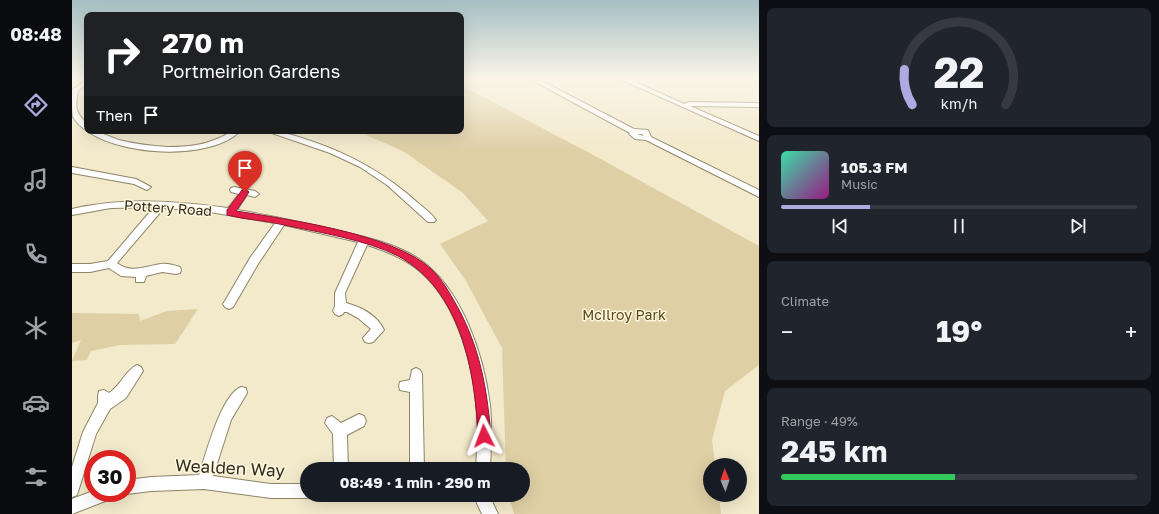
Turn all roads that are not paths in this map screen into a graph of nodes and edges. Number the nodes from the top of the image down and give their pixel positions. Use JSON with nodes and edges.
{"nodes":[{"id":1,"x":579,"y":103,"type":"edge"},
{"id":2,"x":677,"y":103,"type":"edge"},
{"id":3,"x":759,"y":105,"type":"edge"},
{"id":4,"x":684,"y":106,"type":"junction"},
{"id":5,"x":72,"y":107,"type":"edge"},
{"id":6,"x":84,"y":125,"type":"edge"},
{"id":7,"x":97,"y":134,"type":"edge"},
{"id":8,"x":231,"y":134,"type":"edge"},
{"id":9,"x":280,"y":134,"type":"edge"},
{"id":10,"x":759,"y":139,"type":"edge"},
{"id":11,"x":72,"y":170,"type":"edge"},
{"id":12,"x":147,"y":187,"type":"dead end"},
{"id":13,"x":234,"y":190,"type":"dead end"},
{"id":14,"x":245,"y":192,"type":"junction"},
{"id":15,"x":254,"y":194,"type":"dead end"},
{"id":16,"x":759,"y":194,"type":"edge"},
{"id":17,"x":162,"y":204,"type":"junction"},
{"id":18,"x":72,"y":212,"type":"edge"},
{"id":19,"x":230,"y":212,"type":"junction"},
{"id":20,"x":282,"y":221,"type":"junction"},
{"id":21,"x":430,"y":221,"type":"dead end"},
{"id":22,"x":364,"y":240,"type":"junction"},
{"id":23,"x":111,"y":264,"type":"junction"},
{"id":24,"x":72,"y":268,"type":"edge"},
{"id":25,"x":176,"y":270,"type":"dead end"},
{"id":26,"x":229,"y":304,"type":"dead end"},
{"id":27,"x":369,"y":338,"type":"dead end"},
{"id":28,"x":136,"y":371,"type":"dead end"},
{"id":29,"x":412,"y":382,"type":"dead end"},
{"id":30,"x":241,"y":393,"type":"dead end"},
{"id":31,"x":359,"y":421,"type":"dead end"},
{"id":32,"x":340,"y":462,"type":"edge"},
{"id":33,"x":417,"y":462,"type":"edge"},
{"id":34,"x":483,"y":462,"type":"edge"},
{"id":35,"x":204,"y":482,"type":"junction"},
{"id":36,"x":136,"y":486,"type":"edge"},
{"id":37,"x":72,"y":490,"type":"edge"},
{"id":38,"x":300,"y":490,"type":"edge"},
{"id":39,"x":85,"y":502,"type":"edge"},
{"id":40,"x":484,"y":502,"type":"edge"},
{"id":41,"x":72,"y":507,"type":"edge"},
{"id":42,"x":490,"y":514,"type":"edge"}],
"edges":[{"from":1,"to":16,"type":"street"},
{"from":2,"to":4,"type":"street"},
{"from":3,"to":4,"type":"street"},
{"from":4,"to":10,"type":"street"},
{"from":5,"to":6,"type":"street"},
{"from":7,"to":8,"type":"street"},
{"from":9,"to":21,"type":"street"},
{"from":11,"to":12,"type":"street"},
{"from":13,"to":14,"type":"street"},
{"from":14,"to":15,"type":"street"},
{"from":14,"to":19,"type":"street"},
{"from":17,"to":18,"type":"street","name":"Pottery Road"},
{"from":17,"to":19,"type":"street","name":"Pottery Road"},
{"from":17,"to":23,"type":"street"},
{"from":19,"to":20,"type":"street","name":"Pottery Road"},
{"from":20,"to":22,"type":"street","name":"Pottery Road"},
{"from":20,"to":26,"type":"street"},
{"from":22,"to":27,"type":"street"},
{"from":22,"to":34,"type":"street","name":"Pottery Road"},
{"from":23,"to":24,"type":"street"},
{"from":23,"to":25,"type":"street"},
{"from":28,"to":37,"type":"street"},
{"from":29,"to":33,"type":"street"},
{"from":30,"to":35,"type":"street"},
{"from":31,"to":32,"type":"street"},
{"from":35,"to":36,"type":"street","name":"Wealden Way"},
{"from":35,"to":38,"type":"street","name":"Wealden Way"},
{"from":39,"to":41,"type":"street"},
{"from":40,"to":42,"type":"street"}]}
